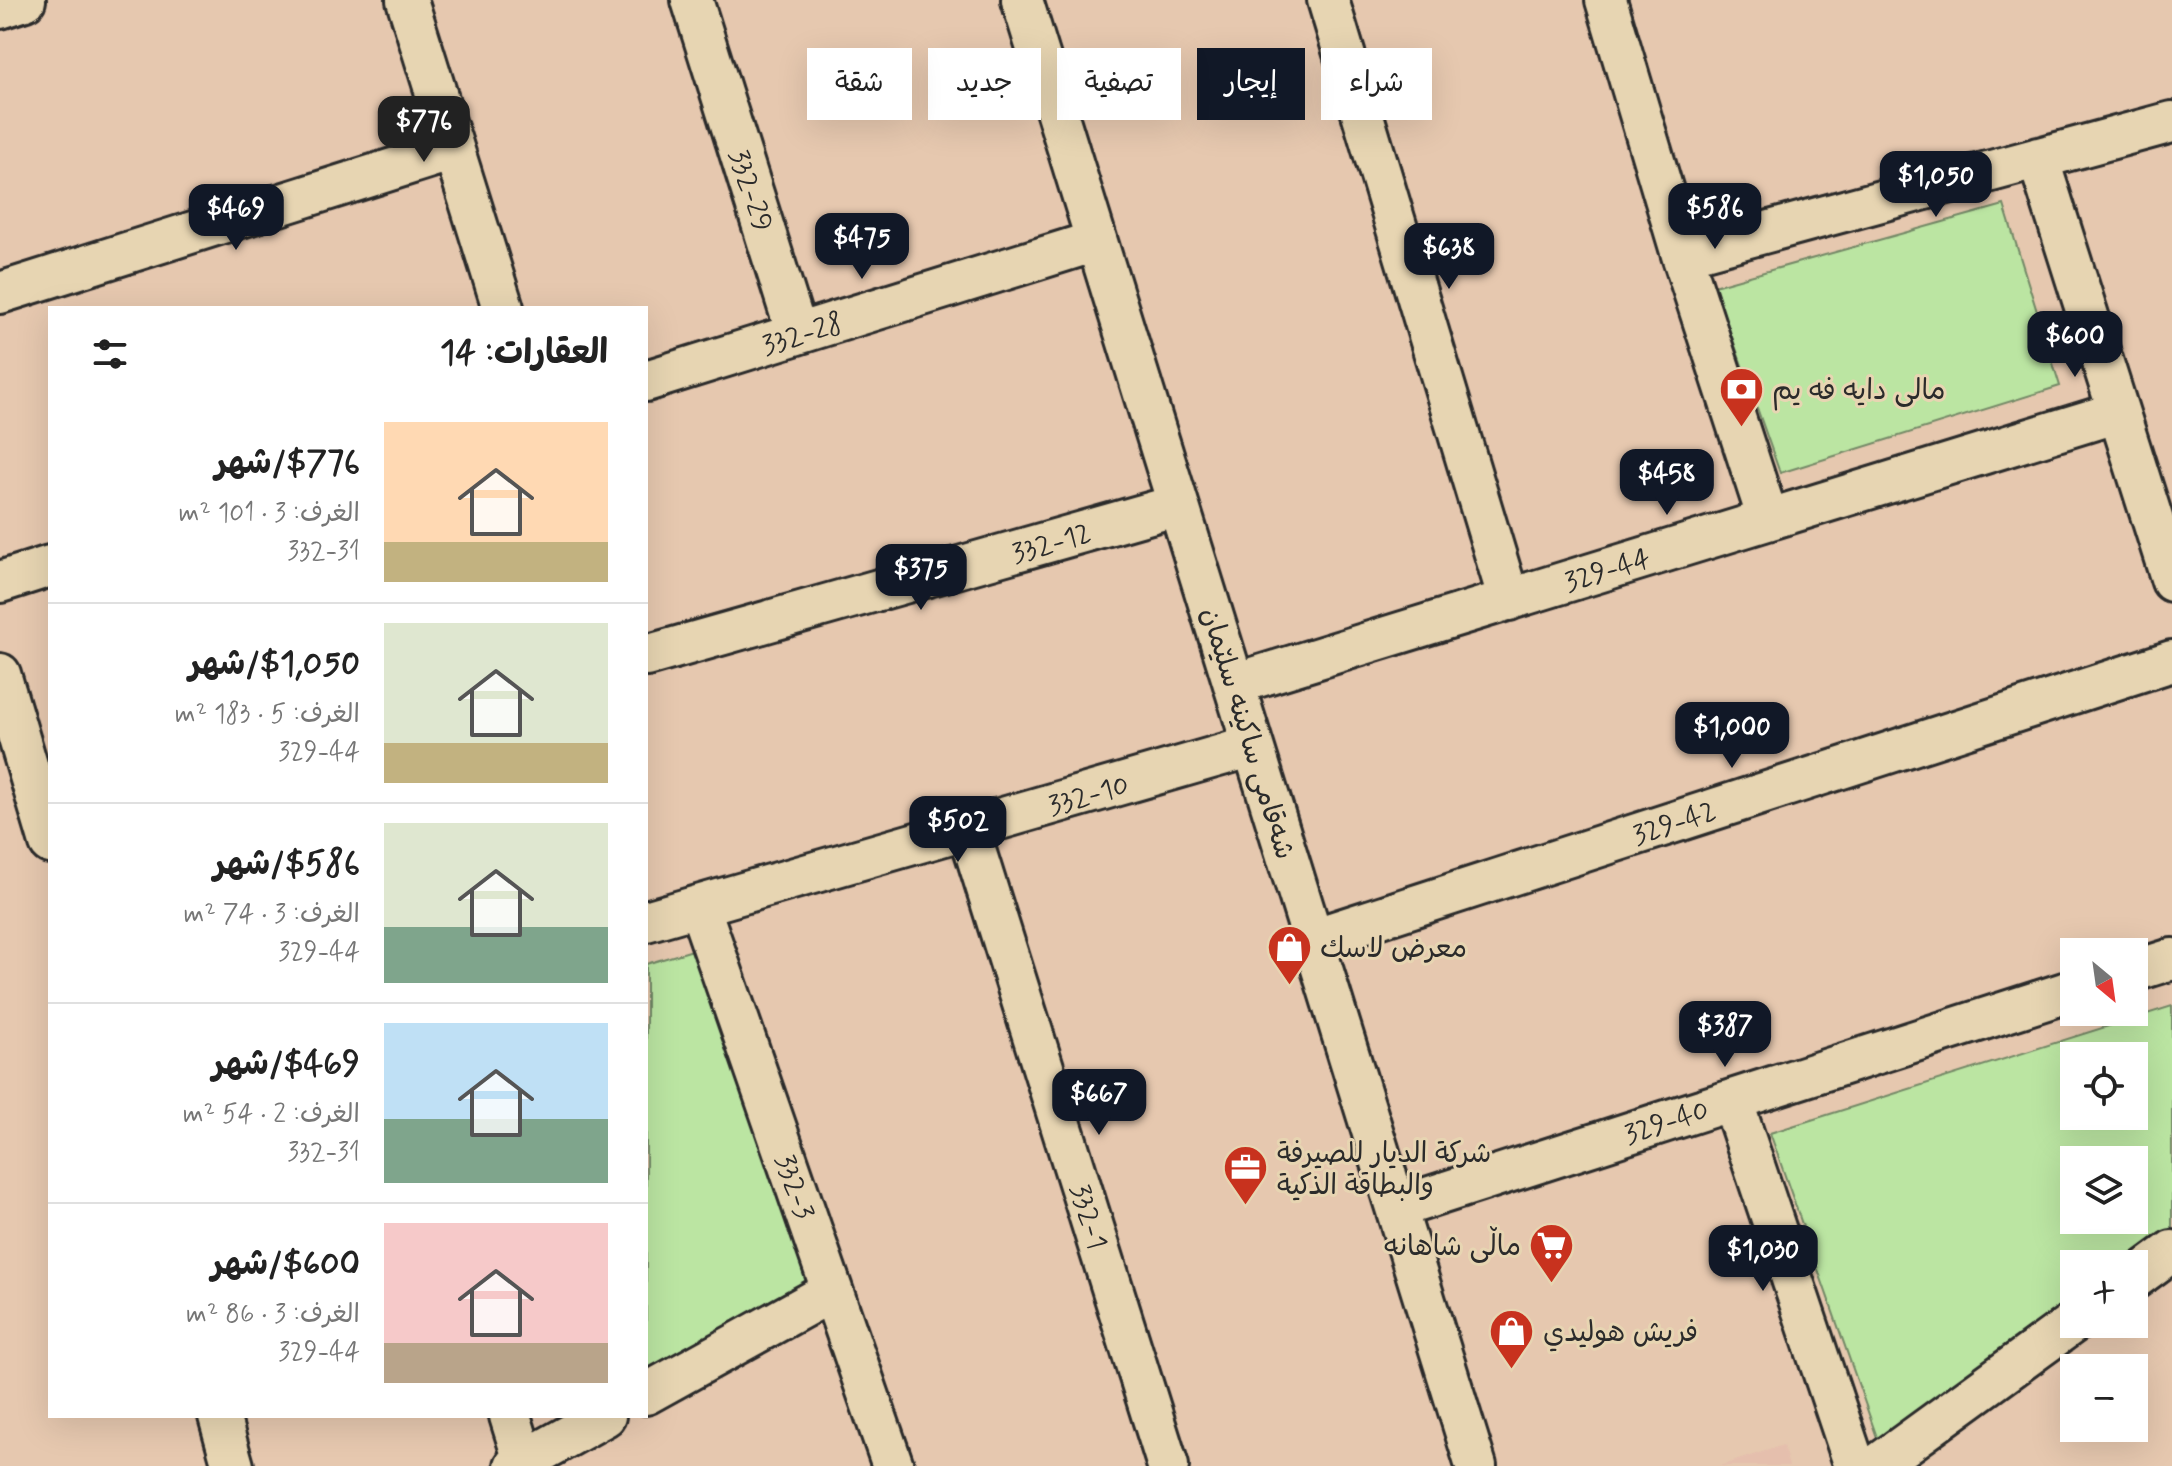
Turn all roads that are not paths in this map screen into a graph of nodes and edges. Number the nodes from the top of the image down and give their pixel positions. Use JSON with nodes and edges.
{"nodes":[{"id":1,"x":25,"y":0,"type":"edge"},
{"id":2,"x":407,"y":0,"type":"edge"},
{"id":3,"x":692,"y":0,"type":"edge"},
{"id":4,"x":1022,"y":0,"type":"edge"},
{"id":5,"x":1328,"y":0,"type":"edge"},
{"id":6,"x":1606,"y":0,"type":"edge"},
{"id":7,"x":0,"y":8,"type":"edge"},
{"id":8,"x":2172,"y":122,"type":"edge"},
{"id":9,"x":453,"y":150,"type":"junction"},
{"id":10,"x":2038,"y":158,"type":"junction"},
{"id":11,"x":1096,"y":241,"type":"junction"},
{"id":12,"x":1682,"y":255,"type":"junction"},
{"id":13,"x":0,"y":293,"type":"edge"},
{"id":14,"x":502,"y":306,"type":"edge"},
{"id":15,"x":797,"y":334,"type":"junction"},
{"id":16,"x":648,"y":380,"type":"edge"},
{"id":17,"x":2118,"y":412,"type":"junction"},
{"id":18,"x":1178,"y":505,"type":"junction"},
{"id":19,"x":1768,"y":519,"type":"junction"},
{"id":20,"x":48,"y":567,"type":"edge"},
{"id":21,"x":2172,"y":581,"type":"edge"},
{"id":22,"x":0,"y":582,"type":"edge"},
{"id":23,"x":1509,"y":600,"type":"junction"},
{"id":24,"x":648,"y":655,"type":"edge"},
{"id":25,"x":2172,"y":661,"type":"edge"},
{"id":26,"x":0,"y":674,"type":"edge"},
{"id":27,"x":1234,"y":684,"type":"junction"},
{"id":28,"x":1253,"y":746,"type":"junction"},
{"id":29,"x":968,"y":828,"type":"junction"},
{"id":30,"x":48,"y":836,"type":"edge"},
{"id":31,"x":699,"y":906,"type":"junction"},
{"id":32,"x":648,"y":920,"type":"edge"},
{"id":33,"x":1313,"y":939,"type":"junction"},
{"id":34,"x":2172,"y":959,"type":"edge"},
{"id":35,"x":2148,"y":967,"type":"edge"},
{"id":36,"x":2060,"y":995,"type":"edge"},
{"id":37,"x":1732,"y":1100,"type":"junction"},
{"id":38,"x":1396,"y":1208,"type":"junction"},
{"id":39,"x":2172,"y":1251,"type":"edge"},
{"id":40,"x":2148,"y":1269,"type":"edge"},
{"id":41,"x":832,"y":1291,"type":"junction"},
{"id":42,"x":2060,"y":1332,"type":"edge"},
{"id":43,"x":648,"y":1393,"type":"edge"},
{"id":44,"x":220,"y":1418,"type":"edge"},
{"id":45,"x":510,"y":1418,"type":"edge"},
{"id":46,"x":601,"y":1418,"type":"edge"},
{"id":47,"x":519,"y":1463,"type":"edge"},
{"id":48,"x":233,"y":1466,"type":"edge"},
{"id":49,"x":893,"y":1466,"type":"edge"},
{"id":50,"x":1168,"y":1466,"type":"edge"},
{"id":51,"x":1476,"y":1466,"type":"edge"},
{"id":52,"x":1855,"y":1466,"type":"edge"},
{"id":53,"x":1876,"y":1466,"type":"edge"}],
"edges":[{"from":1,"to":7,"type":"street"},
{"from":2,"to":9,"type":"street"},
{"from":3,"to":15,"type":"street","name":"332-29"},
{"from":4,"to":11,"type":"street","name":"شەقامی ساکینە سلێمان"},
{"from":5,"to":23,"type":"street"},
{"from":6,"to":12,"type":"street"},
{"from":8,"to":10,"type":"street"},
{"from":9,"to":13,"type":"street"},
{"from":9,"to":14,"type":"street"},
{"from":10,"to":12,"type":"street"},
{"from":10,"to":17,"type":"street"},
{"from":11,"to":15,"type":"street","name":"332-28"},
{"from":11,"to":18,"type":"street","name":"شەقامی ساکینە سلێمان"},
{"from":12,"to":19,"type":"street"},
{"from":15,"to":16,"type":"street","name":"332-28"},
{"from":17,"to":19,"type":"street","name":"329-44"},
{"from":17,"to":21,"type":"street"},
{"from":18,"to":24,"type":"street","name":"332-12"},
{"from":18,"to":27,"type":"street","name":"شەقامی ساکینە سلێمان"},
{"from":19,"to":23,"type":"street","name":"329-44"},
{"from":20,"to":22,"type":"street"},
{"from":23,"to":27,"type":"street","name":"329-44"},
{"from":25,"to":33,"type":"street","name":"329-42"},
{"from":26,"to":30,"type":"street"},
{"from":27,"to":28,"type":"street","name":"شەقامی ساکینە سلێمان"},
{"from":28,"to":29,"type":"street","name":"332-10"},
{"from":28,"to":33,"type":"street","name":"شەقامی ساکینە سلێمان"},
{"from":29,"to":31,"type":"street","name":"332-10"},
{"from":29,"to":50,"type":"street","name":"332-1"},
{"from":31,"to":32,"type":"street","name":"332-10"},
{"from":31,"to":41,"type":"street","name":"332-3"},
{"from":33,"to":38,"type":"street","name":"شەقامی ساکینە سلێمان"},
{"from":34,"to":35,"type":"street"},
{"from":36,"to":37,"type":"street","name":"329-40"},
{"from":37,"to":38,"type":"street","name":"329-40"},
{"from":37,"to":52,"type":"street"},
{"from":38,"to":51,"type":"street","name":"شەقامی ساکینە سلێمان"},
{"from":39,"to":40,"type":"street"},
{"from":41,"to":43,"type":"street"},
{"from":41,"to":49,"type":"street","name":"332-3"},
{"from":42,"to":53,"type":"street"},
{"from":44,"to":48,"type":"street"},
{"from":45,"to":47,"type":"street"},
{"from":46,"to":47,"type":"street"}]}
